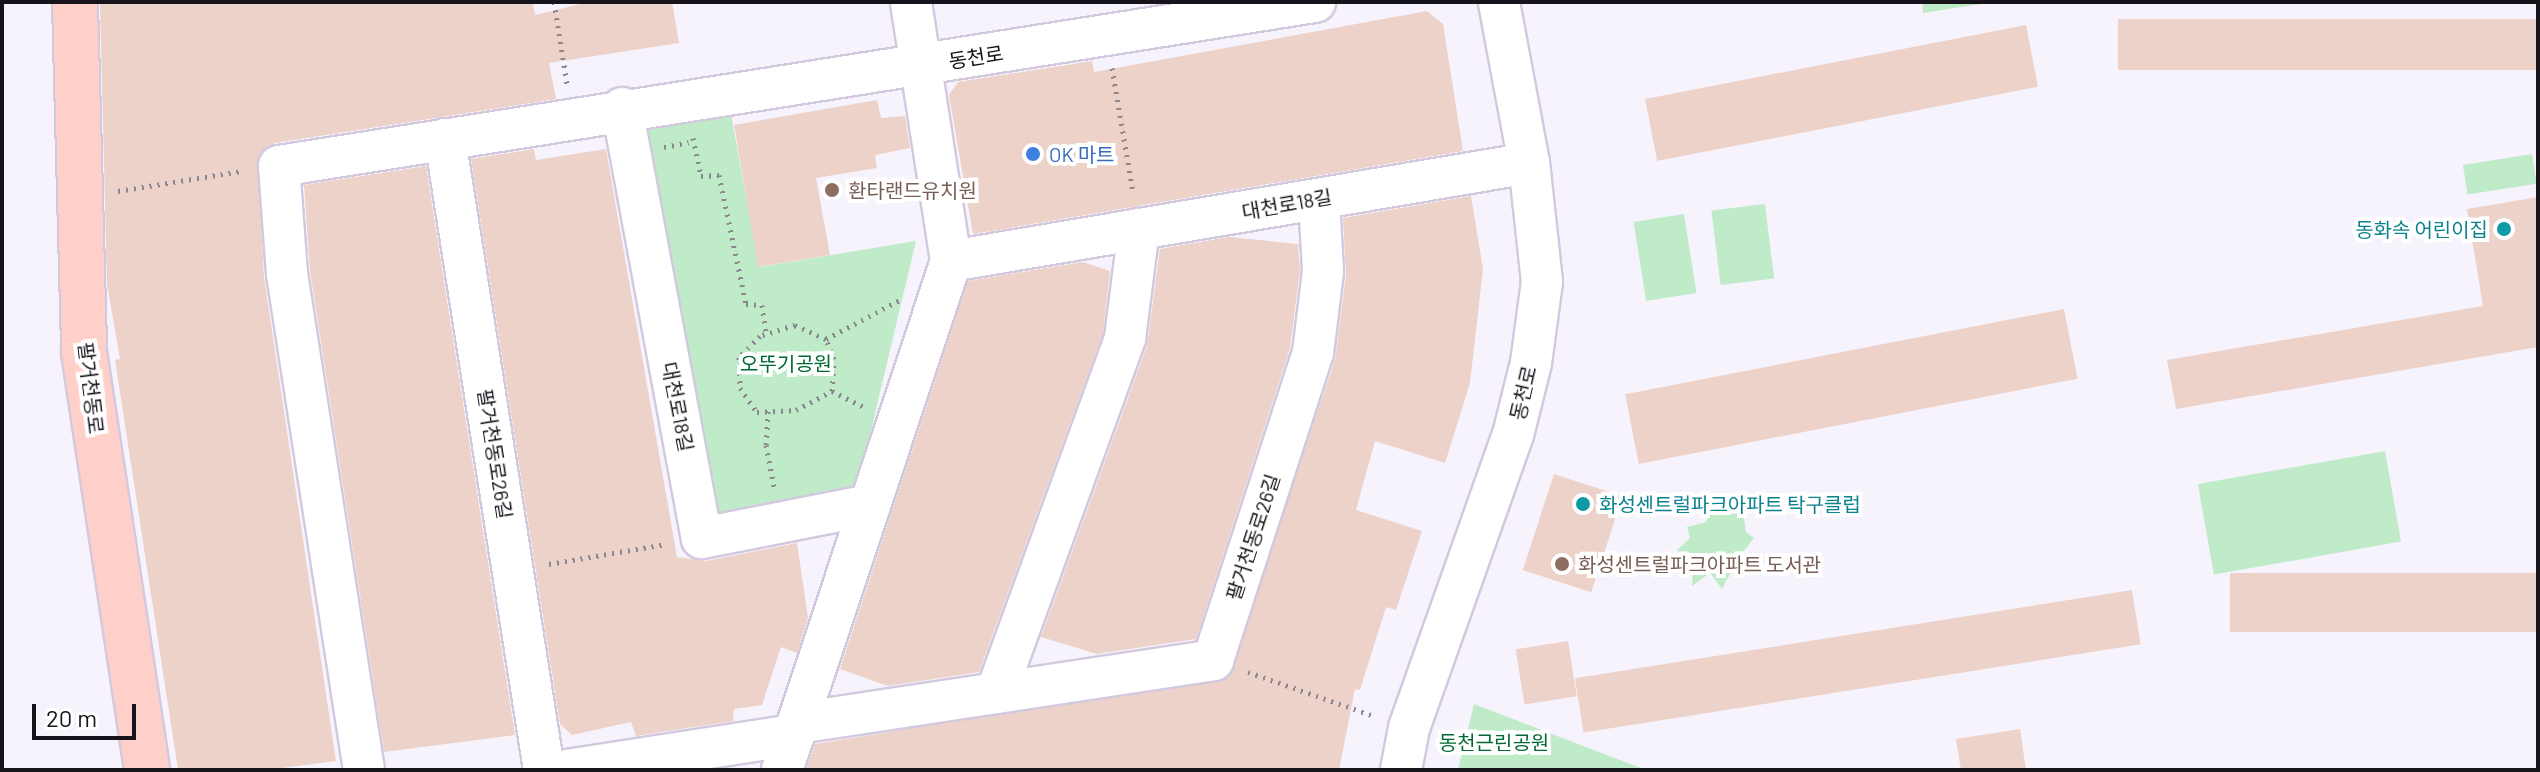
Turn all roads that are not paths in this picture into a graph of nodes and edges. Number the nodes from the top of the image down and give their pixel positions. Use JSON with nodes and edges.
{"nodes":[{"id":1,"x":75,"y":2,"type":"edge"},
{"id":2,"x":911,"y":2,"type":"edge"},
{"id":3,"x":1315,"y":2,"type":"edge"},
{"id":4,"x":1499,"y":2,"type":"edge"},
{"id":5,"x":921,"y":66,"type":"junction"},
{"id":6,"x":622,"y":108,"type":"junction"},
{"id":7,"x":445,"y":139,"type":"junction"},
{"id":8,"x":1529,"y":163,"type":"junction"},
{"id":9,"x":1319,"y":199,"type":"junction"},
{"id":10,"x":1139,"y":229,"type":"junction"},
{"id":11,"x":949,"y":266,"type":"junction"},
{"id":12,"x":870,"y":505,"type":"junction"},
{"id":13,"x":996,"y":693,"type":"junction"},
{"id":14,"x":791,"y":743,"type":"edge"},
{"id":15,"x":147,"y":770,"type":"edge"},
{"id":16,"x":364,"y":770,"type":"edge"},
{"id":17,"x":544,"y":770,"type":"edge"},
{"id":18,"x":567,"y":770,"type":"edge"},
{"id":19,"x":1401,"y":770,"type":"edge"}],
"edges":[{"from":1,"to":15,"type":"main road","name":"팔거천동로"},
{"from":2,"to":5,"type":"street"},
{"from":3,"to":5,"type":"street","name":"동천로"},
{"from":4,"to":8,"type":"street","name":"동천로"},
{"from":5,"to":6,"type":"street"},
{"from":5,"to":11,"type":"street"},
{"from":6,"to":7,"type":"street"},
{"from":6,"to":12,"type":"street","name":"대천로18길"},
{"from":7,"to":16,"type":"street"},
{"from":7,"to":17,"type":"street","name":"팔거천동로26길"},
{"from":8,"to":9,"type":"street","name":"대천로18길"},
{"from":8,"to":19,"type":"street","name":"동천로"},
{"from":9,"to":10,"type":"street","name":"대천로18길"},
{"from":9,"to":13,"type":"street","name":"팔거천동로26길"},
{"from":10,"to":11,"type":"street","name":"대천로18길"},
{"from":10,"to":13,"type":"street"},
{"from":11,"to":12,"type":"street"},
{"from":12,"to":14,"type":"street"},
{"from":13,"to":14,"type":"street"},
{"from":14,"to":18,"type":"street"}]}
